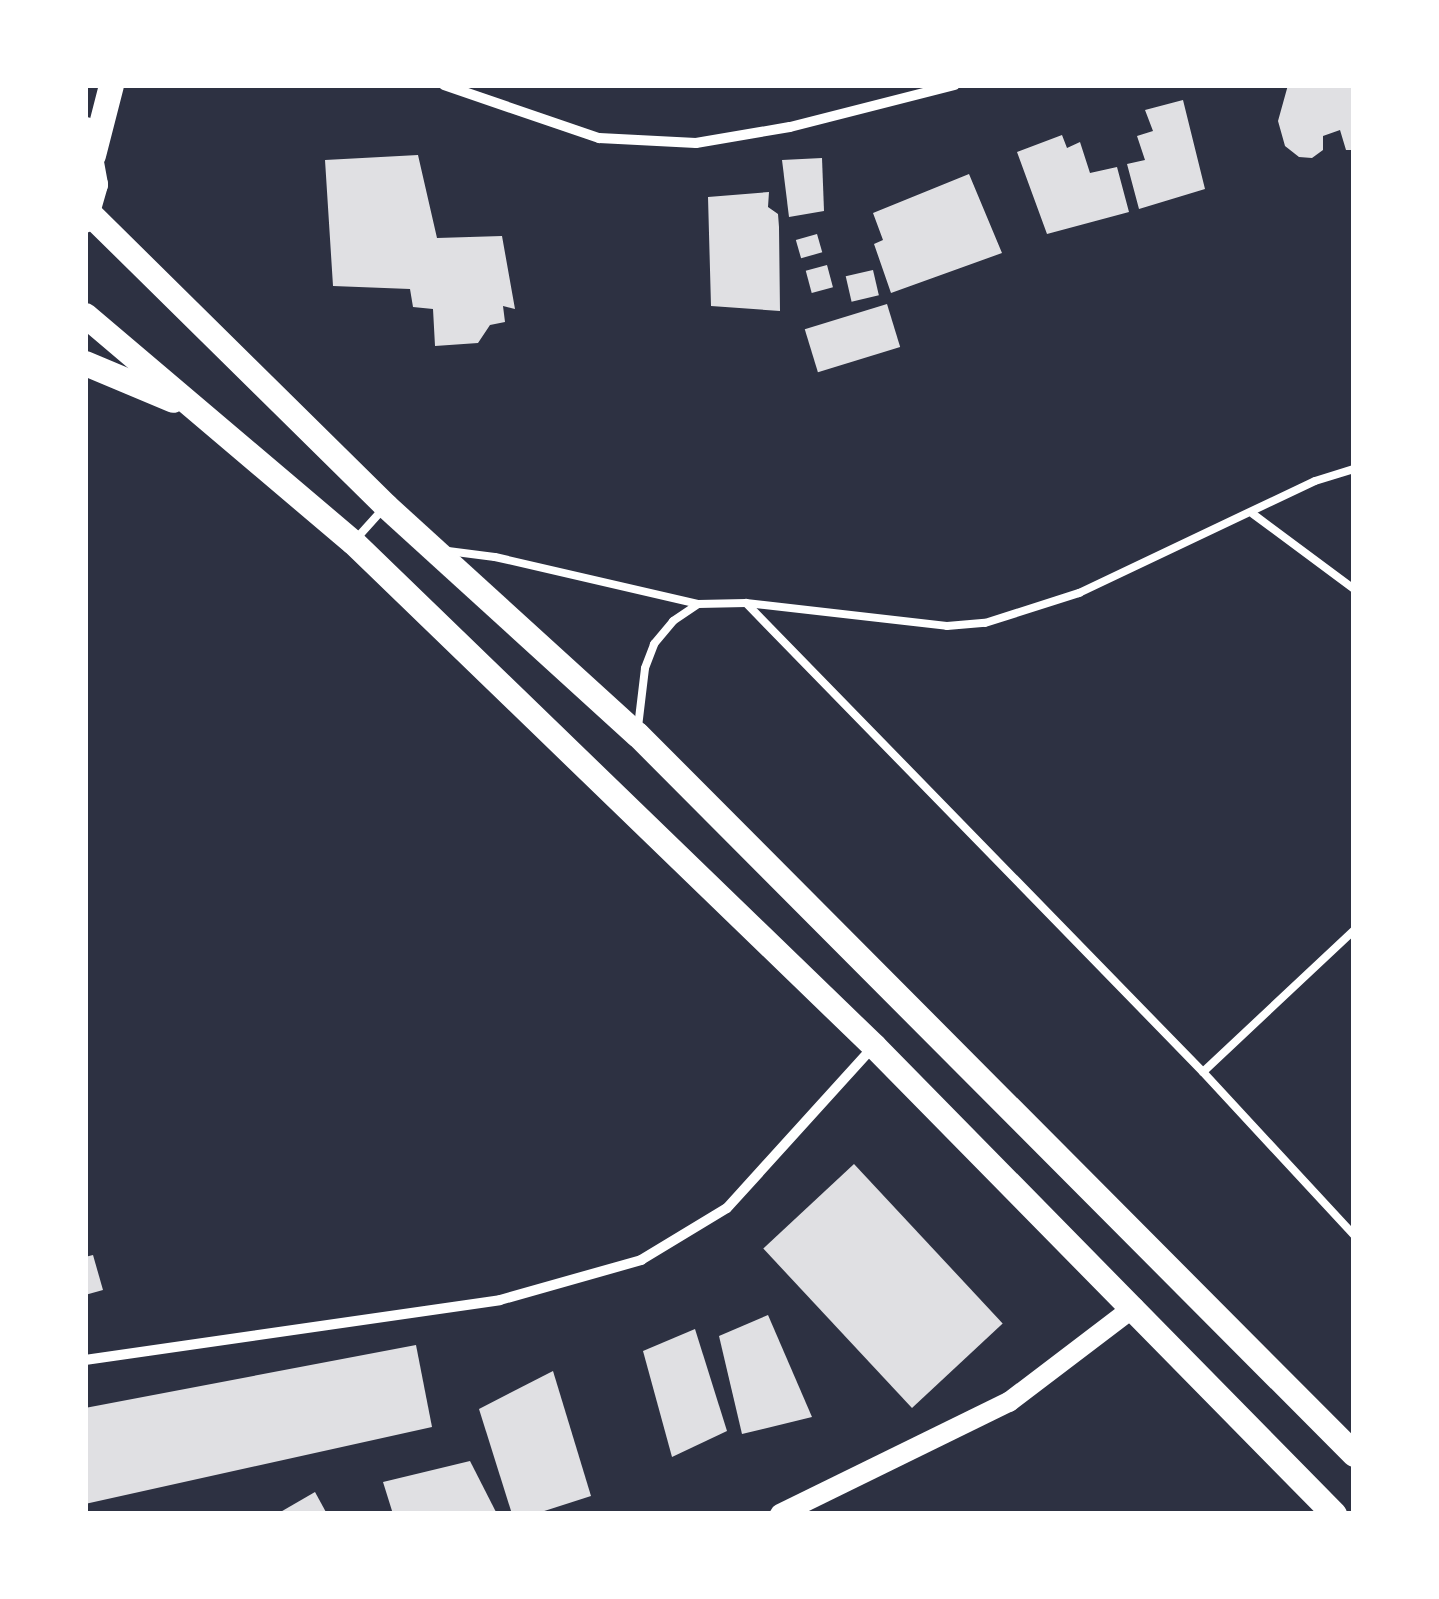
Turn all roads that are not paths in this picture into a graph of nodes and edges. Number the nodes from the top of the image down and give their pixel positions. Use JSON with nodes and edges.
{"nodes":[{"id":1,"x":110,"y":85,"type":"edge"},
{"id":2,"x":444,"y":85,"type":"edge"},
{"id":3,"x":955,"y":85,"type":"edge"},
{"id":4,"x":85,"y":129,"type":"edge"},
{"id":5,"x":93,"y":156,"type":"junction"},
{"id":6,"x":87,"y":217,"type":"edge"},
{"id":7,"x":85,"y":314,"type":"edge"},
{"id":8,"x":85,"y":363,"type":"edge"},
{"id":9,"x":206,"y":416,"type":"junction"},
{"id":10,"x":1354,"y":469,"type":"edge"},
{"id":11,"x":386,"y":506,"type":"junction"},
{"id":12,"x":1253,"y":514,"type":"junction"},
{"id":13,"x":353,"y":542,"type":"junction"},
{"id":14,"x":436,"y":549,"type":"junction"},
{"id":15,"x":1349,"y":581,"type":"edge"},
{"id":16,"x":1354,"y":589,"type":"edge"},
{"id":17,"x":746,"y":602,"type":"junction"},
{"id":18,"x":698,"y":604,"type":"junction"},
{"id":19,"x":637,"y":734,"type":"junction"},
{"id":20,"x":1354,"y":930,"type":"edge"},
{"id":21,"x":874,"y":1046,"type":"junction"},
{"id":22,"x":1203,"y":1072,"type":"junction"},
{"id":23,"x":1354,"y":1234,"type":"edge"},
{"id":24,"x":1134,"y":1307,"type":"junction"},
{"id":25,"x":85,"y":1360,"type":"edge"},
{"id":26,"x":1354,"y":1454,"type":"edge"},
{"id":27,"x":780,"y":1514,"type":"edge"},
{"id":28,"x":1334,"y":1514,"type":"edge"}],
"edges":[{"from":1,"to":5,"type":"main road"},
{"from":2,"to":3,"type":"street"},
{"from":4,"to":5,"type":"main road"},
{"from":5,"to":6,"type":"main road"},
{"from":6,"to":11,"type":"main road"},
{"from":7,"to":9,"type":"main road"},
{"from":8,"to":9,"type":"main road"},
{"from":9,"to":13,"type":"main road"},
{"from":10,"to":12,"type":"lane"},
{"from":11,"to":13,"type":"lane"},
{"from":11,"to":14,"type":"main road"},
{"from":12,"to":15,"type":"lane"},
{"from":12,"to":17,"type":"lane"},
{"from":13,"to":21,"type":"main road"},
{"from":14,"to":18,"type":"lane"},
{"from":14,"to":19,"type":"main road"},
{"from":15,"to":16,"type":"lane"},
{"from":17,"to":18,"type":"lane"},
{"from":17,"to":22,"type":"lane"},
{"from":18,"to":19,"type":"lane"},
{"from":19,"to":26,"type":"main road"},
{"from":20,"to":22,"type":"lane"},
{"from":21,"to":24,"type":"main road"},
{"from":21,"to":25,"type":"street"},
{"from":22,"to":23,"type":"lane"},
{"from":24,"to":27,"type":"main road"},
{"from":24,"to":28,"type":"main road"}]}
